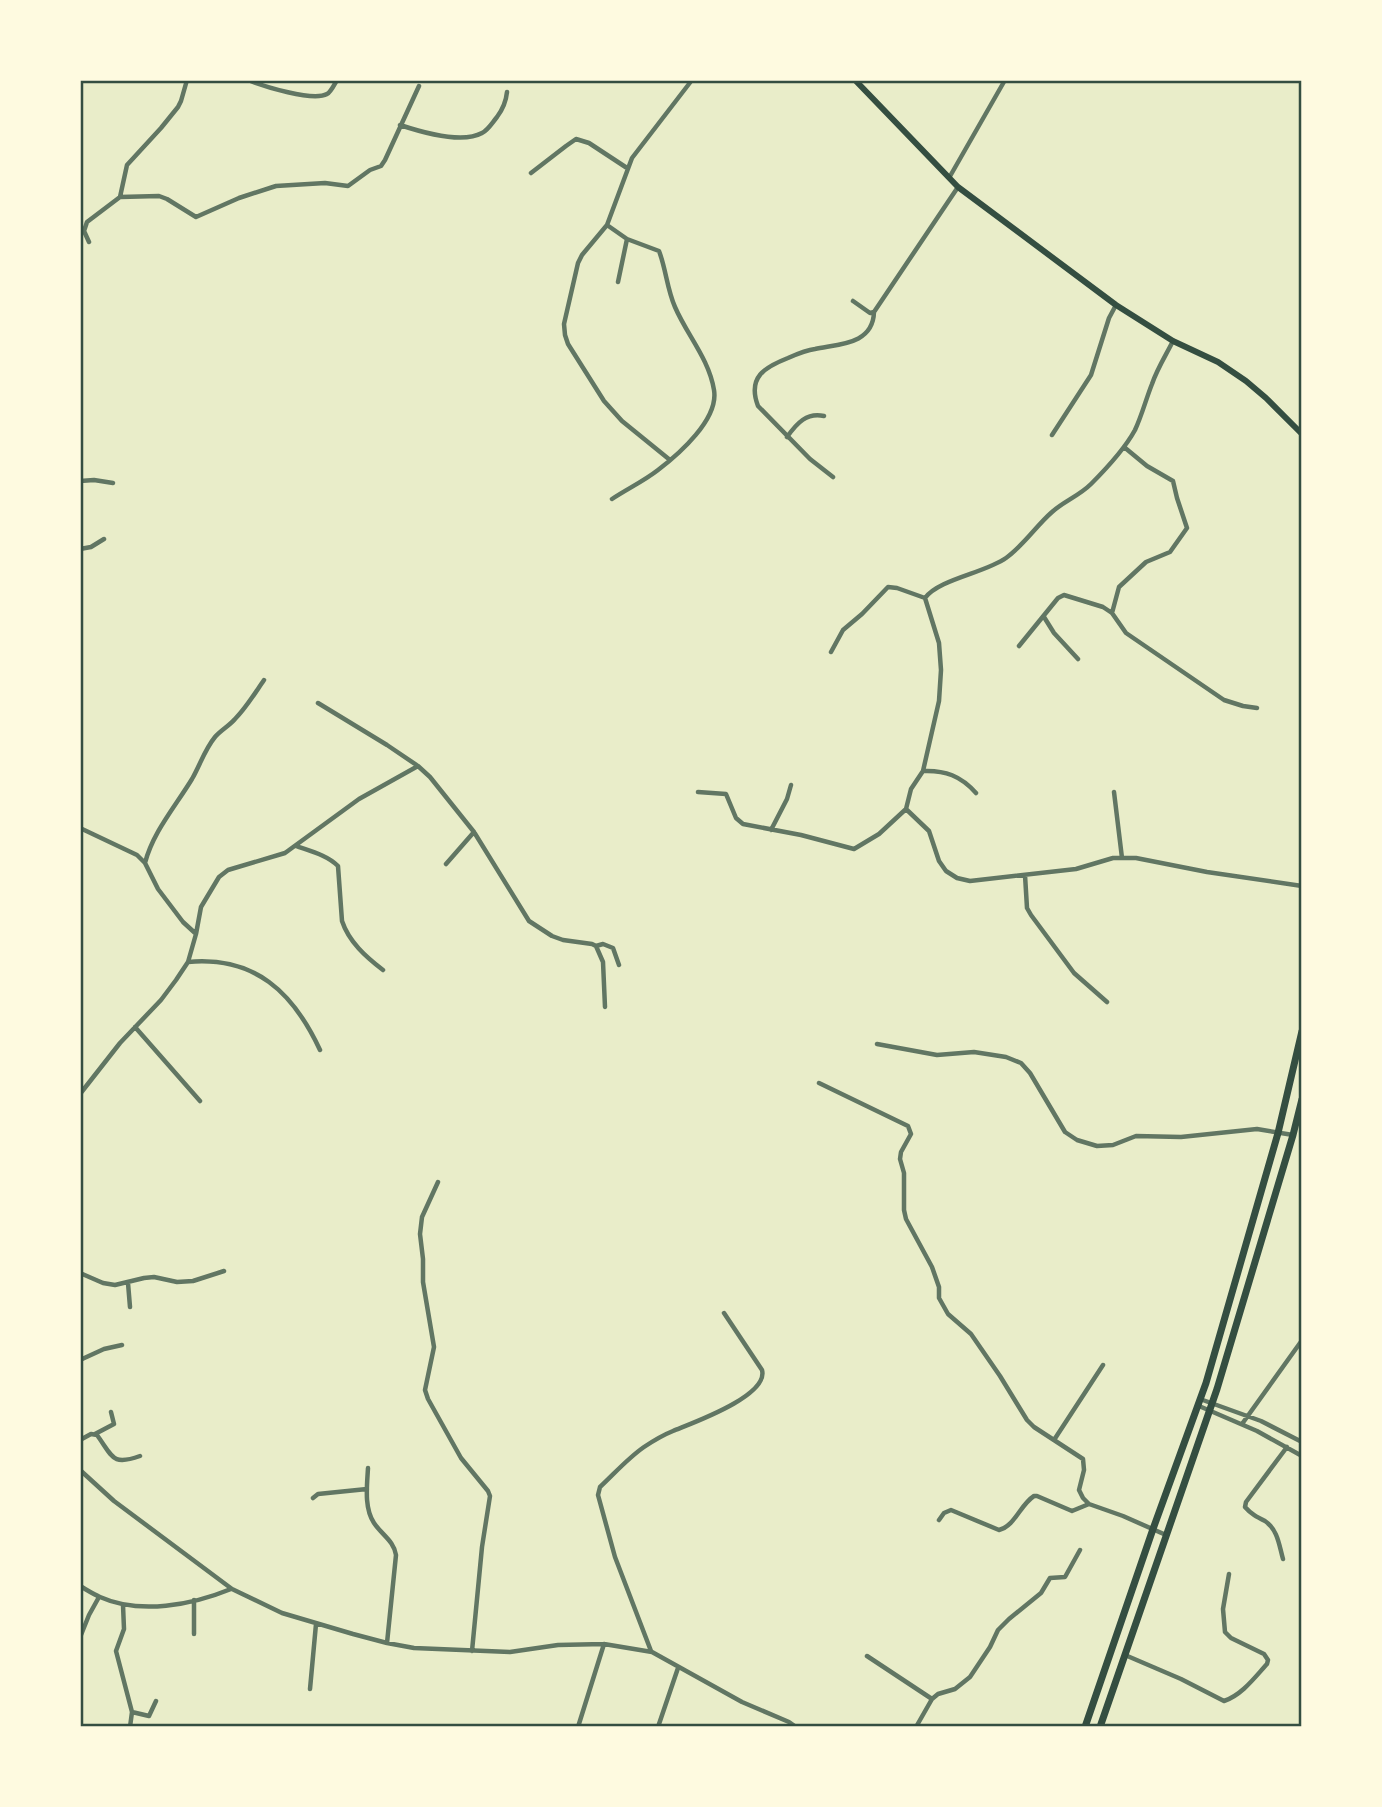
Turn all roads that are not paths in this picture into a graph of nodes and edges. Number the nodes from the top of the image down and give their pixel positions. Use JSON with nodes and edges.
{"nodes":[{"id":1,"x":187,"y":80,"type":"edge"},
{"id":2,"x":248,"y":80,"type":"edge"},
{"id":3,"x":337,"y":80,"type":"edge"},
{"id":4,"x":692,"y":80,"type":"edge"},
{"id":5,"x":855,"y":80,"type":"edge"},
{"id":6,"x":1005,"y":80,"type":"edge"},
{"id":7,"x":419,"y":86,"type":"dead end"},
{"id":8,"x":507,"y":92,"type":"dead end"},
{"id":9,"x":400,"y":125,"type":"junction"},
{"id":10,"x":627,"y":168,"type":"junction"},
{"id":11,"x":531,"y":173,"type":"dead end"},
{"id":12,"x":950,"y":178,"type":"junction"},
{"id":13,"x":958,"y":187,"type":"junction"},
{"id":14,"x":120,"y":197,"type":"junction"},
{"id":15,"x":607,"y":225,"type":"junction"},
{"id":16,"x":627,"y":239,"type":"junction"},
{"id":17,"x":89,"y":242,"type":"dead end"},
{"id":18,"x":618,"y":282,"type":"dead end"},
{"id":19,"x":853,"y":301,"type":"dead end"},
{"id":20,"x":1116,"y":305,"type":"junction"},
{"id":21,"x":874,"y":312,"type":"junction"},
{"id":22,"x":1173,"y":341,"type":"junction"},
{"id":23,"x":824,"y":416,"type":"dead end"},
{"id":24,"x":1301,"y":434,"type":"edge"},
{"id":25,"x":1052,"y":435,"type":"dead end"},
{"id":26,"x":787,"y":437,"type":"junction"},
{"id":27,"x":1124,"y":447,"type":"junction"},
{"id":28,"x":670,"y":460,"type":"junction"},
{"id":29,"x":833,"y":478,"type":"dead end"},
{"id":30,"x":80,"y":481,"type":"edge"},
{"id":31,"x":113,"y":483,"type":"dead end"},
{"id":32,"x":612,"y":499,"type":"dead end"},
{"id":33,"x":104,"y":539,"type":"dead end"},
{"id":34,"x":80,"y":549,"type":"edge"},
{"id":35,"x":925,"y":598,"type":"junction"},
{"id":36,"x":1112,"y":613,"type":"junction"},
{"id":37,"x":1044,"y":617,"type":"junction"},
{"id":38,"x":1019,"y":646,"type":"dead end"},
{"id":39,"x":831,"y":652,"type":"dead end"},
{"id":40,"x":1078,"y":659,"type":"dead end"},
{"id":41,"x":264,"y":680,"type":"dead end"},
{"id":42,"x":318,"y":704,"type":"dead end"},
{"id":43,"x":1257,"y":708,"type":"dead end"},
{"id":44,"x":418,"y":766,"type":"junction"},
{"id":45,"x":923,"y":771,"type":"junction"},
{"id":46,"x":791,"y":785,"type":"dead end"},
{"id":47,"x":698,"y":792,"type":"dead end"},
{"id":48,"x":1114,"y":792,"type":"dead end"},
{"id":49,"x":976,"y":793,"type":"dead end"},
{"id":50,"x":906,"y":809,"type":"junction"},
{"id":51,"x":80,"y":828,"type":"edge"},
{"id":52,"x":771,"y":830,"type":"junction"},
{"id":53,"x":474,"y":832,"type":"junction"},
{"id":54,"x":295,"y":846,"type":"junction"},
{"id":55,"x":1122,"y":858,"type":"junction"},
{"id":56,"x":145,"y":863,"type":"junction"},
{"id":57,"x":446,"y":864,"type":"dead end"},
{"id":58,"x":1025,"y":876,"type":"junction"},
{"id":59,"x":1301,"y":886,"type":"edge"},
{"id":60,"x":196,"y":934,"type":"junction"},
{"id":61,"x":596,"y":946,"type":"junction"},
{"id":62,"x":188,"y":962,"type":"junction"},
{"id":63,"x":619,"y":965,"type":"dead end"},
{"id":64,"x":383,"y":970,"type":"dead end"},
{"id":65,"x":1107,"y":1002,"type":"dead end"},
{"id":66,"x":605,"y":1007,"type":"dead end"},
{"id":67,"x":135,"y":1027,"type":"junction"},
{"id":68,"x":1301,"y":1031,"type":"edge"},
{"id":69,"x":877,"y":1044,"type":"dead end"},
{"id":70,"x":320,"y":1050,"type":"dead end"},
{"id":71,"x":819,"y":1083,"type":"dead end"},
{"id":72,"x":80,"y":1094,"type":"edge"},
{"id":73,"x":1301,"y":1099,"type":"edge"},
{"id":74,"x":200,"y":1101,"type":"dead end"},
{"id":75,"x":1278,"y":1132,"type":"junction"},
{"id":76,"x":1293,"y":1135,"type":"junction"},
{"id":77,"x":438,"y":1182,"type":"dead end"},
{"id":78,"x":1249,"y":1232,"type":"junction"},
{"id":79,"x":1263,"y":1237,"type":"junction"},
{"id":80,"x":224,"y":1271,"type":"dead end"},
{"id":81,"x":80,"y":1273,"type":"edge"},
{"id":82,"x":128,"y":1283,"type":"junction"},
{"id":83,"x":130,"y":1307,"type":"dead end"},
{"id":84,"x":724,"y":1313,"type":"dead end"},
{"id":85,"x":1300,"y":1343,"type":"dead end"},
{"id":86,"x":122,"y":1345,"type":"dead end"},
{"id":87,"x":80,"y":1360,"type":"edge"},
{"id":88,"x":1103,"y":1365,"type":"dead end"},
{"id":89,"x":1199,"y":1402,"type":"junction"},
{"id":90,"x":1211,"y":1406,"type":"junction"},
{"id":91,"x":111,"y":1412,"type":"dead end"},
{"id":92,"x":1250,"y":1416,"type":"junction"},
{"id":93,"x":1242,"y":1424,"type":"junction"},
{"id":94,"x":94,"y":1434,"type":"junction"},
{"id":95,"x":80,"y":1440,"type":"edge"},
{"id":96,"x":1054,"y":1440,"type":"junction"},
{"id":97,"x":1301,"y":1442,"type":"edge"},
{"id":98,"x":1287,"y":1447,"type":"junction"},
{"id":99,"x":1301,"y":1456,"type":"edge"},
{"id":100,"x":140,"y":1457,"type":"dead end"},
{"id":101,"x":368,"y":1468,"type":"dead end"},
{"id":102,"x":80,"y":1470,"type":"edge"},
{"id":103,"x":367,"y":1489,"type":"junction"},
{"id":104,"x":313,"y":1499,"type":"dead end"},
{"id":105,"x":1089,"y":1504,"type":"junction"},
{"id":106,"x":939,"y":1520,"type":"dead end"},
{"id":107,"x":1153,"y":1529,"type":"junction"},
{"id":108,"x":1166,"y":1535,"type":"junction"},
{"id":109,"x":1080,"y":1550,"type":"dead end"},
{"id":110,"x":1283,"y":1559,"type":"dead end"},
{"id":111,"x":1229,"y":1574,"type":"dead end"},
{"id":112,"x":80,"y":1586,"type":"edge"},
{"id":113,"x":232,"y":1589,"type":"junction"},
{"id":114,"x":99,"y":1597,"type":"junction"},
{"id":115,"x":194,"y":1600,"type":"junction"},
{"id":116,"x":123,"y":1604,"type":"junction"},
{"id":117,"x":316,"y":1624,"type":"junction"},
{"id":118,"x":194,"y":1634,"type":"dead end"},
{"id":119,"x":81,"y":1635,"type":"edge"},
{"id":120,"x":387,"y":1643,"type":"junction"},
{"id":121,"x":604,"y":1644,"type":"junction"},
{"id":122,"x":472,"y":1651,"type":"junction"},
{"id":123,"x":652,"y":1652,"type":"junction"},
{"id":124,"x":1125,"y":1655,"type":"junction"},
{"id":125,"x":867,"y":1656,"type":"dead end"},
{"id":126,"x":678,"y":1668,"type":"junction"},
{"id":127,"x":310,"y":1689,"type":"dead end"},
{"id":128,"x":932,"y":1699,"type":"junction"},
{"id":129,"x":156,"y":1701,"type":"dead end"},
{"id":130,"x":132,"y":1712,"type":"junction"},
{"id":131,"x":130,"y":1727,"type":"edge"},
{"id":132,"x":578,"y":1727,"type":"edge"},
{"id":133,"x":658,"y":1727,"type":"edge"},
{"id":134,"x":796,"y":1727,"type":"edge"},
{"id":135,"x":916,"y":1727,"type":"edge"},
{"id":136,"x":1084,"y":1727,"type":"edge"},
{"id":137,"x":1100,"y":1727,"type":"edge"}],
"edges":[{"from":1,"to":14,"type":"street"},
{"from":2,"to":3,"type":"street"},
{"from":4,"to":10,"type":"street"},
{"from":5,"to":12,"type":"main road"},
{"from":6,"to":12,"type":"street"},
{"from":7,"to":9,"type":"street"},
{"from":8,"to":9,"type":"street"},
{"from":9,"to":14,"type":"street"},
{"from":10,"to":11,"type":"street"},
{"from":10,"to":15,"type":"street"},
{"from":12,"to":13,"type":"main road"},
{"from":13,"to":20,"type":"main road"},
{"from":13,"to":21,"type":"street"},
{"from":14,"to":17,"type":"street"},
{"from":15,"to":16,"type":"street"},
{"from":15,"to":28,"type":"street"},
{"from":16,"to":18,"type":"street"},
{"from":16,"to":28,"type":"street"},
{"from":19,"to":21,"type":"street"},
{"from":20,"to":22,"type":"main road"},
{"from":20,"to":25,"type":"street"},
{"from":21,"to":26,"type":"street"},
{"from":22,"to":24,"type":"main road"},
{"from":22,"to":27,"type":"street"},
{"from":23,"to":26,"type":"street"},
{"from":26,"to":29,"type":"street"},
{"from":27,"to":35,"type":"street"},
{"from":27,"to":36,"type":"street"},
{"from":28,"to":32,"type":"street"},
{"from":30,"to":31,"type":"street"},
{"from":33,"to":34,"type":"street"},
{"from":35,"to":39,"type":"street"},
{"from":35,"to":45,"type":"street"},
{"from":36,"to":37,"type":"street"},
{"from":36,"to":43,"type":"street"},
{"from":37,"to":38,"type":"street"},
{"from":37,"to":40,"type":"street"},
{"from":41,"to":56,"type":"street"},
{"from":42,"to":44,"type":"street"},
{"from":44,"to":53,"type":"street"},
{"from":44,"to":54,"type":"street"},
{"from":45,"to":49,"type":"street"},
{"from":45,"to":50,"type":"street"},
{"from":46,"to":52,"type":"street"},
{"from":47,"to":52,"type":"street"},
{"from":48,"to":55,"type":"street"},
{"from":50,"to":52,"type":"street"},
{"from":50,"to":58,"type":"street"},
{"from":51,"to":56,"type":"street"},
{"from":53,"to":57,"type":"street"},
{"from":53,"to":61,"type":"street"},
{"from":54,"to":60,"type":"street"},
{"from":54,"to":64,"type":"street"},
{"from":55,"to":58,"type":"street"},
{"from":55,"to":59,"type":"street"},
{"from":56,"to":60,"type":"street"},
{"from":58,"to":65,"type":"street"},
{"from":60,"to":62,"type":"street"},
{"from":61,"to":63,"type":"street"},
{"from":61,"to":66,"type":"street"},
{"from":62,"to":67,"type":"street"},
{"from":62,"to":70,"type":"street"},
{"from":67,"to":72,"type":"street"},
{"from":67,"to":74,"type":"street"},
{"from":68,"to":75,"type":"main road"},
{"from":69,"to":75,"type":"street"},
{"from":71,"to":96,"type":"street"},
{"from":73,"to":76,"type":"main road"},
{"from":75,"to":76,"type":"street"},
{"from":75,"to":78,"type":"main road"},
{"from":76,"to":79,"type":"main road"},
{"from":77,"to":122,"type":"street"},
{"from":78,"to":79,"type":"main road"},
{"from":78,"to":89,"type":"main road"},
{"from":79,"to":90,"type":"main road"},
{"from":80,"to":82,"type":"street"},
{"from":81,"to":82,"type":"street"},
{"from":82,"to":83,"type":"street"},
{"from":84,"to":123,"type":"street"},
{"from":85,"to":92,"type":"street"},
{"from":86,"to":87,"type":"street"},
{"from":88,"to":96,"type":"street"},
{"from":89,"to":90,"type":"street"},
{"from":89,"to":107,"type":"main road"},
{"from":90,"to":92,"type":"street"},
{"from":90,"to":93,"type":"street"},
{"from":90,"to":108,"type":"main road"},
{"from":91,"to":94,"type":"street"},
{"from":92,"to":93,"type":"street"},
{"from":92,"to":97,"type":"street"},
{"from":93,"to":98,"type":"street"},
{"from":94,"to":95,"type":"street"},
{"from":94,"to":100,"type":"street"},
{"from":96,"to":105,"type":"street"},
{"from":98,"to":99,"type":"street"},
{"from":98,"to":110,"type":"street"},
{"from":101,"to":103,"type":"street"},
{"from":102,"to":113,"type":"street"},
{"from":103,"to":104,"type":"street"},
{"from":103,"to":120,"type":"street"},
{"from":105,"to":106,"type":"street"},
{"from":105,"to":107,"type":"street"},
{"from":107,"to":108,"type":"street"},
{"from":107,"to":136,"type":"main road"},
{"from":108,"to":124,"type":"main road"},
{"from":109,"to":128,"type":"street"},
{"from":111,"to":124,"type":"street"},
{"from":112,"to":114,"type":"street"},
{"from":113,"to":115,"type":"street"},
{"from":113,"to":117,"type":"street"},
{"from":114,"to":116,"type":"street"},
{"from":114,"to":119,"type":"street"},
{"from":115,"to":116,"type":"street"},
{"from":115,"to":118,"type":"street"},
{"from":116,"to":130,"type":"street"},
{"from":117,"to":120,"type":"street"},
{"from":117,"to":127,"type":"street"},
{"from":120,"to":122,"type":"street"},
{"from":121,"to":122,"type":"street"},
{"from":121,"to":123,"type":"street"},
{"from":121,"to":132,"type":"street"},
{"from":123,"to":126,"type":"street"},
{"from":124,"to":137,"type":"main road"},
{"from":125,"to":128,"type":"street"},
{"from":126,"to":133,"type":"street"},
{"from":126,"to":134,"type":"street"},
{"from":128,"to":135,"type":"street"},
{"from":129,"to":130,"type":"street"},
{"from":130,"to":131,"type":"street"}]}
